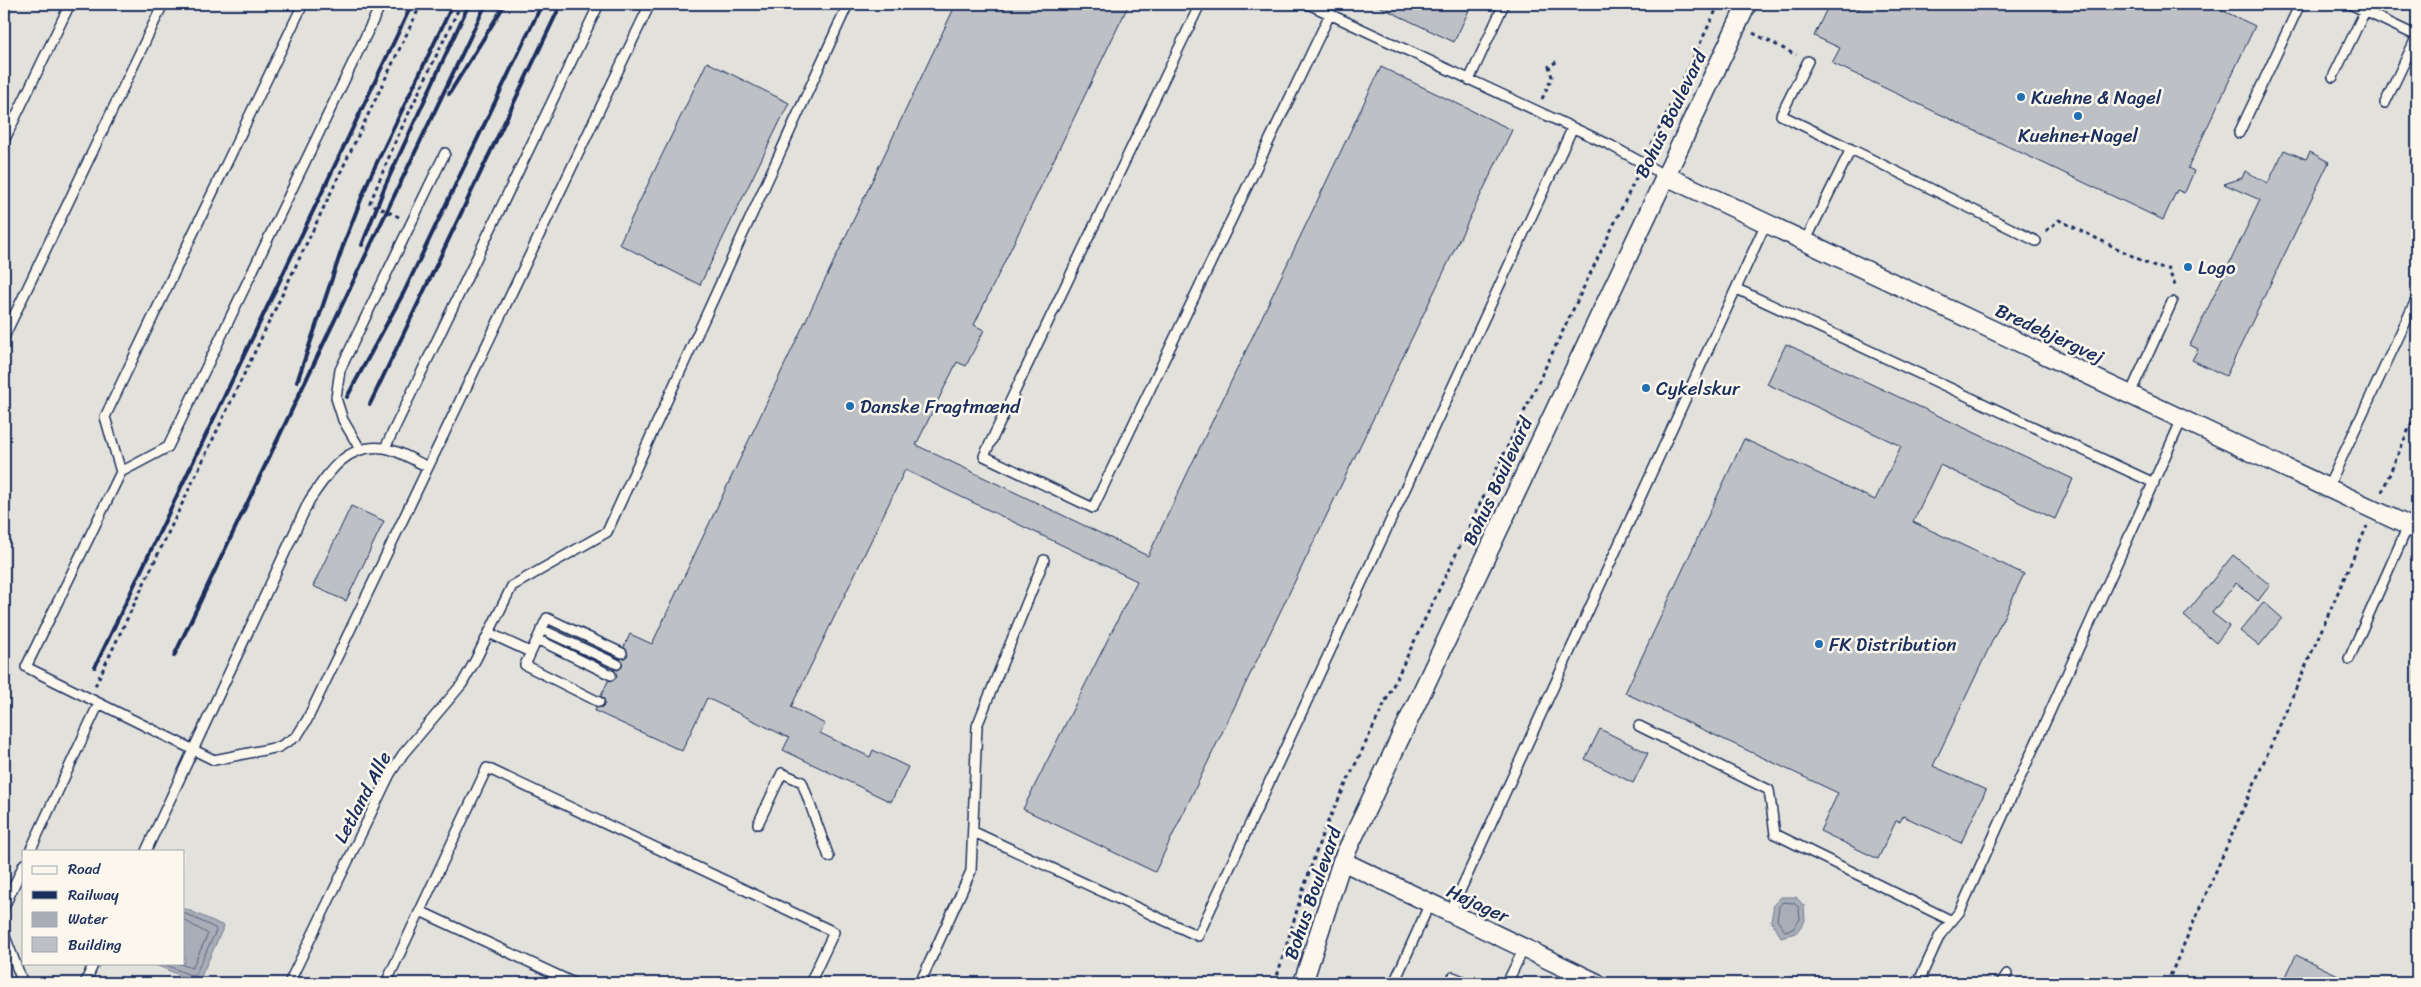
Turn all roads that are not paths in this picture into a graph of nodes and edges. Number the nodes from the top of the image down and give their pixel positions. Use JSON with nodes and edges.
{"nodes":[{"id":1,"x":70,"y":4,"type":"edge"},
{"id":2,"x":163,"y":4,"type":"edge"},
{"id":3,"x":303,"y":4,"type":"edge"},
{"id":4,"x":381,"y":4,"type":"edge"},
{"id":5,"x":599,"y":4,"type":"edge"},
{"id":6,"x":650,"y":4,"type":"edge"},
{"id":7,"x":848,"y":4,"type":"edge"},
{"id":8,"x":1200,"y":4,"type":"edge"},
{"id":9,"x":1308,"y":4,"type":"edge"},
{"id":10,"x":1504,"y":4,"type":"edge"},
{"id":11,"x":1747,"y":4,"type":"edge"},
{"id":12,"x":2300,"y":4,"type":"edge"},
{"id":13,"x":2350,"y":4,"type":"edge"},
{"id":14,"x":2364,"y":11,"type":"junction"},
{"id":15,"x":1330,"y":14,"type":"junction"},
{"id":16,"x":1808,"y":61,"type":"road end"},
{"id":17,"x":2333,"y":77,"type":"dead end"},
{"id":18,"x":1469,"y":80,"type":"junction"},
{"id":19,"x":2385,"y":103,"type":"dead end"},
{"id":20,"x":1572,"y":129,"type":"junction"},
{"id":21,"x":2239,"y":133,"type":"dead end"},
{"id":22,"x":4,"y":142,"type":"edge"},
{"id":23,"x":1851,"y":149,"type":"junction"},
{"id":24,"x":445,"y":153,"type":"dead end"},
{"id":25,"x":1664,"y":175,"type":"junction"},
{"id":26,"x":1766,"y":223,"type":"junction"},
{"id":27,"x":2036,"y":240,"type":"road end"},
{"id":28,"x":1806,"y":242,"type":"junction"},
{"id":29,"x":1737,"y":289,"type":"junction"},
{"id":30,"x":2417,"y":298,"type":"edge"},
{"id":31,"x":2172,"y":302,"type":"road end"},
{"id":32,"x":4,"y":337,"type":"edge"},
{"id":33,"x":2130,"y":394,"type":"junction"},
{"id":34,"x":2182,"y":419,"type":"junction"},
{"id":35,"x":386,"y":448,"type":"junction"},
{"id":36,"x":360,"y":449,"type":"junction"},
{"id":37,"x":428,"y":467,"type":"junction"},
{"id":38,"x":121,"y":472,"type":"junction"},
{"id":39,"x":2154,"y":483,"type":"junction"},
{"id":40,"x":2328,"y":487,"type":"junction"},
{"id":41,"x":2413,"y":528,"type":"edge"},
{"id":42,"x":1044,"y":560,"type":"dead end"},
{"id":43,"x":541,"y":630,"type":"junction"},
{"id":44,"x":489,"y":633,"type":"junction"},
{"id":45,"x":537,"y":639,"type":"junction"},
{"id":46,"x":530,"y":652,"type":"junction"},
{"id":47,"x":622,"y":653,"type":"dead end"},
{"id":48,"x":2349,"y":659,"type":"dead end"},
{"id":49,"x":617,"y":664,"type":"dead end"},
{"id":50,"x":611,"y":675,"type":"dead end"},
{"id":51,"x":598,"y":702,"type":"dead end"},
{"id":52,"x":99,"y":703,"type":"junction"},
{"id":53,"x":1639,"y":726,"type":"dead end"},
{"id":54,"x":193,"y":749,"type":"junction"},
{"id":55,"x":758,"y":824,"type":"dead end"},
{"id":56,"x":974,"y":832,"type":"junction"},
{"id":57,"x":30,"y":850,"type":"edge"},
{"id":58,"x":146,"y":850,"type":"edge"},
{"id":59,"x":829,"y":857,"type":"dead end"},
{"id":60,"x":1342,"y":861,"type":"junction"},
{"id":61,"x":22,"y":868,"type":"edge"},
{"id":62,"x":1430,"y":903,"type":"junction"},
{"id":63,"x":4,"y":907,"type":"edge"},
{"id":64,"x":420,"y":911,"type":"junction"},
{"id":65,"x":1450,"y":913,"type":"junction"},
{"id":66,"x":1952,"y":921,"type":"junction"},
{"id":67,"x":4,"y":934,"type":"edge"},
{"id":68,"x":1524,"y":948,"type":"junction"},
{"id":69,"x":94,"y":964,"type":"edge"},
{"id":70,"x":2007,"y":974,"type":"dead end"},
{"id":71,"x":23,"y":983,"type":"edge"},
{"id":72,"x":84,"y":983,"type":"edge"},
{"id":73,"x":289,"y":983,"type":"edge"},
{"id":74,"x":386,"y":983,"type":"edge"},
{"id":75,"x":574,"y":983,"type":"edge"},
{"id":76,"x":810,"y":983,"type":"edge"},
{"id":77,"x":920,"y":983,"type":"edge"},
{"id":78,"x":1303,"y":983,"type":"edge"},
{"id":79,"x":1394,"y":983,"type":"edge"},
{"id":80,"x":1450,"y":983,"type":"edge"},
{"id":81,"x":1468,"y":983,"type":"edge"},
{"id":82,"x":1507,"y":983,"type":"edge"},
{"id":83,"x":1597,"y":983,"type":"edge"},
{"id":84,"x":1918,"y":983,"type":"edge"},
{"id":85,"x":2001,"y":983,"type":"edge"}],
"edges":[{"from":1,"to":22,"type":"lane"},
{"from":2,"to":32,"type":"lane"},
{"from":3,"to":38,"type":"lane"},
{"from":4,"to":38,"type":"lane"},
{"from":5,"to":35,"type":"lane"},
{"from":6,"to":37,"type":"lane"},
{"from":7,"to":44,"type":"lane","name":"Letland Alle"},
{"from":8,"to":15,"type":"lane"},
{"from":9,"to":15,"type":"lane"},
{"from":10,"to":18,"type":"lane"},
{"from":11,"to":25,"type":"street","name":"Bohus Boulevard"},
{"from":12,"to":21,"type":"lane"},
{"from":13,"to":14,"type":"lane"},
{"from":14,"to":17,"type":"lane"},
{"from":14,"to":19,"type":"lane"},
{"from":15,"to":18,"type":"lane"},
{"from":16,"to":23,"type":"lane"},
{"from":18,"to":20,"type":"lane"},
{"from":20,"to":25,"type":"lane"},
{"from":20,"to":56,"type":"lane"},
{"from":23,"to":27,"type":"lane"},
{"from":23,"to":28,"type":"lane"},
{"from":24,"to":36,"type":"lane"},
{"from":25,"to":26,"type":"street","name":"Bredebjergvej"},
{"from":25,"to":60,"type":"street","name":"Bohus Boulevard"},
{"from":26,"to":28,"type":"street","name":"Bredebjergvej"},
{"from":26,"to":29,"type":"lane"},
{"from":28,"to":33,"type":"street","name":"Bredebjergvej"},
{"from":29,"to":39,"type":"lane"},
{"from":29,"to":65,"type":"lane"},
{"from":30,"to":40,"type":"lane"},
{"from":31,"to":33,"type":"lane"},
{"from":33,"to":34,"type":"street","name":"Bredebjergvej"},
{"from":34,"to":39,"type":"lane"},
{"from":34,"to":40,"type":"street","name":"Bredebjergvej"},
{"from":35,"to":36,"type":"lane"},
{"from":35,"to":37,"type":"lane"},
{"from":36,"to":54,"type":"lane"},
{"from":37,"to":54,"type":"lane"},
{"from":38,"to":52,"type":"lane"},
{"from":39,"to":66,"type":"lane"},
{"from":40,"to":41,"type":"street","name":"Bredebjergvej"},
{"from":41,"to":48,"type":"lane"},
{"from":42,"to":56,"type":"lane"},
{"from":43,"to":45,"type":"lane"},
{"from":43,"to":47,"type":"lane"},
{"from":43,"to":49,"type":"lane"},
{"from":44,"to":46,"type":"lane"},
{"from":44,"to":73,"type":"lane","name":"Letland Alle"},
{"from":45,"to":46,"type":"lane"},
{"from":45,"to":50,"type":"lane"},
{"from":46,"to":51,"type":"lane"},
{"from":52,"to":54,"type":"lane"},
{"from":52,"to":57,"type":"lane"},
{"from":53,"to":66,"type":"lane"},
{"from":54,"to":58,"type":"lane"},
{"from":55,"to":59,"type":"lane"},
{"from":56,"to":77,"type":"lane"},
{"from":60,"to":62,"type":"street","name":"Højager"},
{"from":60,"to":78,"type":"street","name":"Bohus Boulevard"},
{"from":61,"to":63,"type":"lane"},
{"from":62,"to":65,"type":"street","name":"Højager"},
{"from":62,"to":79,"type":"lane"},
{"from":64,"to":74,"type":"lane"},
{"from":64,"to":75,"type":"lane"},
{"from":64,"to":76,"type":"lane"},
{"from":65,"to":68,"type":"street","name":"Højager"},
{"from":66,"to":84,"type":"lane"},
{"from":67,"to":71,"type":"lane"},
{"from":68,"to":82,"type":"lane"},
{"from":68,"to":83,"type":"street","name":"Højager"},
{"from":69,"to":72,"type":"lane"},
{"from":70,"to":85,"type":"lane"},
{"from":80,"to":81,"type":"lane"}]}
